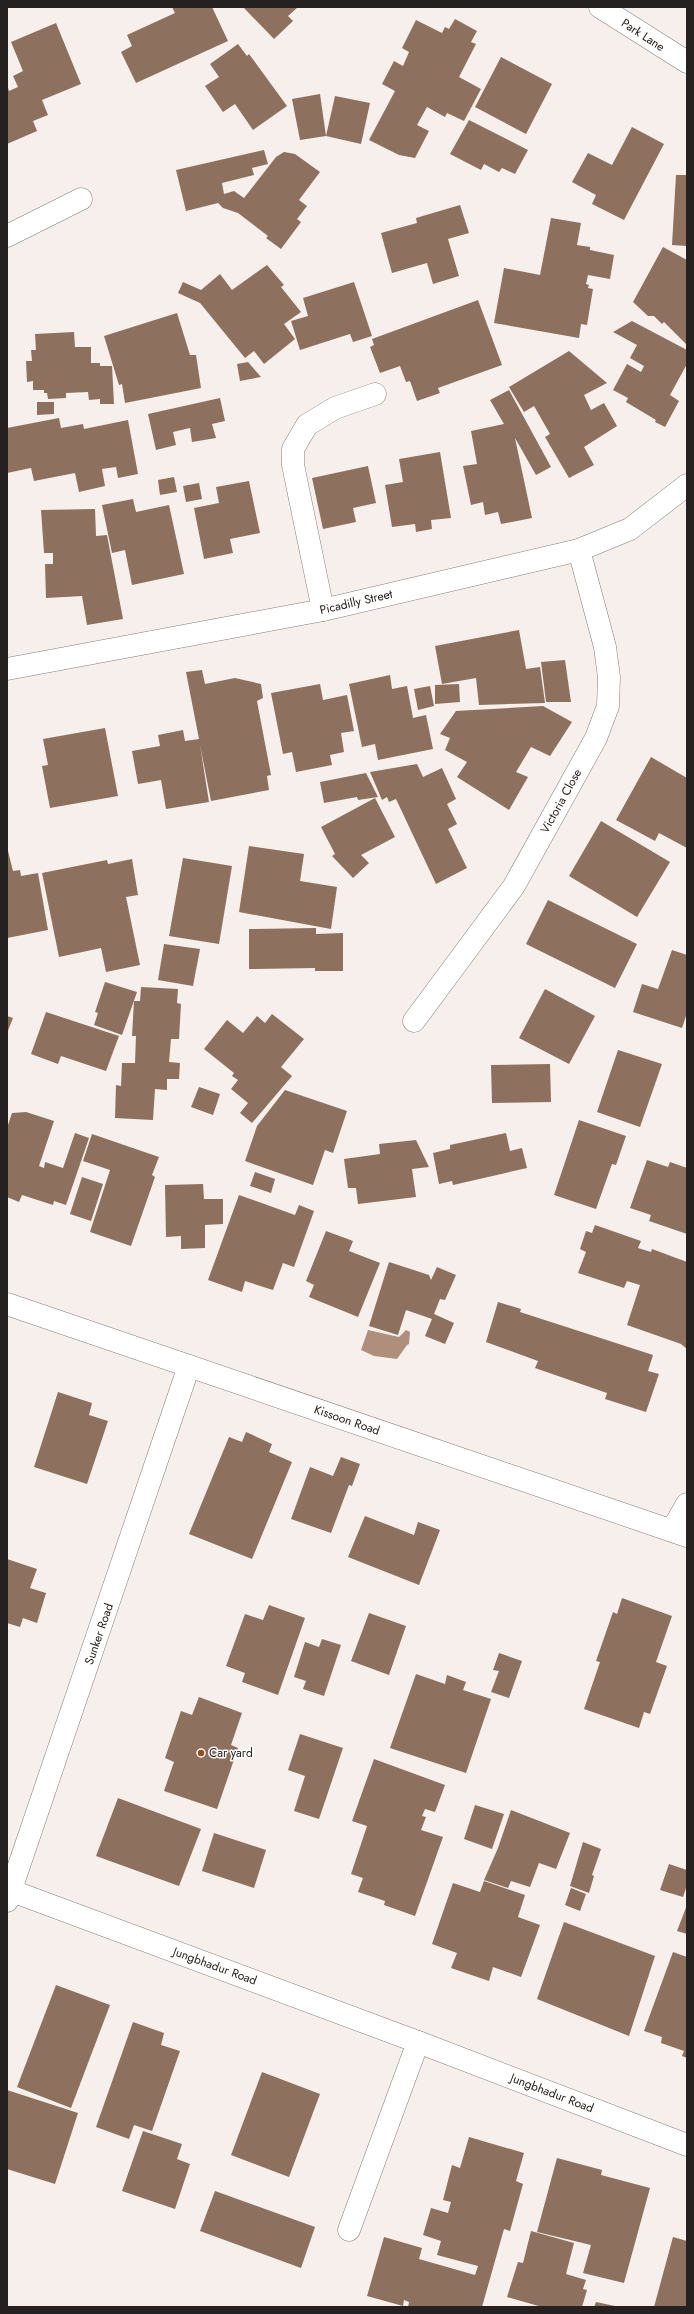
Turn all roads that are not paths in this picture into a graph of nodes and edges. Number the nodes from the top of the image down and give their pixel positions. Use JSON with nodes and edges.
{"nodes":[{"id":1,"x":600,"y":7,"type":"edge"},
{"id":2,"x":687,"y":62,"type":"edge"},
{"id":3,"x":81,"y":199,"type":"dead end"},
{"id":4,"x":7,"y":236,"type":"edge"},
{"id":5,"x":375,"y":394,"type":"dead end"},
{"id":6,"x":687,"y":485,"type":"edge"},
{"id":7,"x":579,"y":550,"type":"junction"},
{"id":8,"x":323,"y":610,"type":"junction"},
{"id":9,"x":7,"y":669,"type":"edge"},
{"id":10,"x":414,"y":1021,"type":"dead end"},
{"id":11,"x":7,"y":1304,"type":"edge"},
{"id":12,"x":189,"y":1366,"type":"junction"},
{"id":13,"x":687,"y":1504,"type":"edge"},
{"id":14,"x":680,"y":1533,"type":"edge"},
{"id":15,"x":9,"y":1896,"type":"edge"},
{"id":16,"x":418,"y":2042,"type":"junction"},
{"id":17,"x":687,"y":2145,"type":"edge"},
{"id":18,"x":349,"y":2230,"type":"dead end"}],
"edges":[{"from":1,"to":2,"type":"street","name":"Park Lane"},
{"from":3,"to":4,"type":"street"},
{"from":5,"to":8,"type":"street"},
{"from":6,"to":7,"type":"street","name":"Picadilly Street"},
{"from":7,"to":8,"type":"street","name":"Picadilly Street"},
{"from":7,"to":10,"type":"street","name":"Victoria Close"},
{"from":8,"to":9,"type":"street","name":"Picadilly Street"},
{"from":11,"to":12,"type":"street","name":"Kissoon Road"},
{"from":12,"to":14,"type":"street","name":"Kissoon Road"},
{"from":12,"to":15,"type":"street","name":"Sunker Road"},
{"from":13,"to":14,"type":"street"},
{"from":15,"to":16,"type":"street","name":"Jungbhadur Road"},
{"from":16,"to":17,"type":"street","name":"Jungbhadur Road"},
{"from":16,"to":18,"type":"street"}]}
